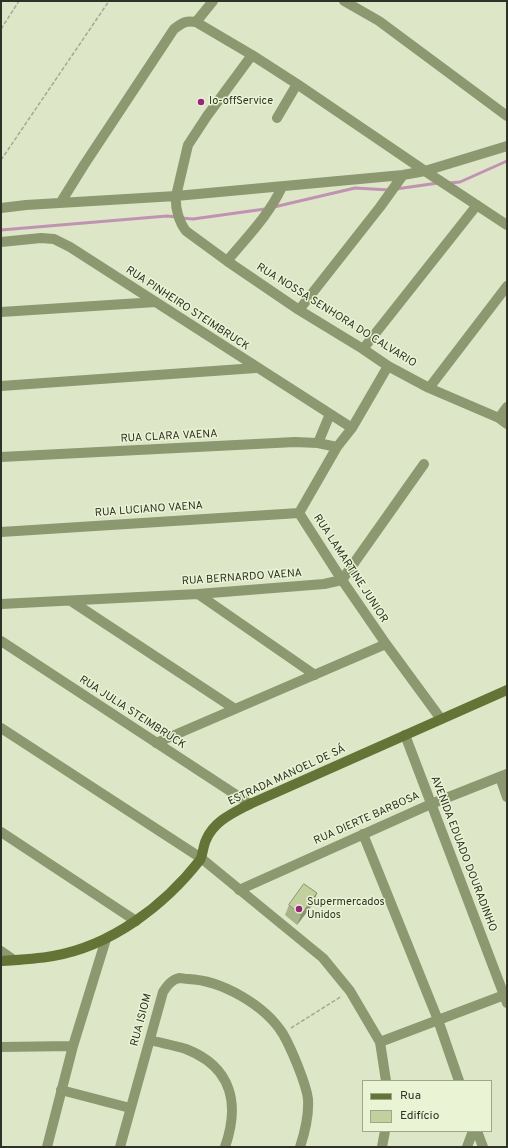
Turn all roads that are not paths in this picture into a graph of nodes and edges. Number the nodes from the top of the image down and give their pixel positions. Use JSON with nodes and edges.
{"nodes":[{"id":1,"x":213,"y":1,"type":"edge"},
{"id":2,"x":344,"y":1,"type":"edge"},
{"id":3,"x":360,"y":1,"type":"edge"},
{"id":4,"x":379,"y":21,"type":"junction"},
{"id":5,"x":192,"y":22,"type":"junction"},
{"id":6,"x":252,"y":54,"type":"junction"},
{"id":7,"x":298,"y":84,"type":"junction"},
{"id":8,"x":507,"y":116,"type":"edge"},
{"id":9,"x":277,"y":118,"type":"dead end"},
{"id":10,"x":507,"y":146,"type":"edge"},
{"id":11,"x":424,"y":171,"type":"junction"},
{"id":12,"x":403,"y":175,"type":"junction"},
{"id":13,"x":282,"y":187,"type":"junction"},
{"id":14,"x":176,"y":199,"type":"junction"},
{"id":15,"x":61,"y":202,"type":"junction"},
{"id":16,"x":476,"y":205,"type":"junction"},
{"id":17,"x":1,"y":208,"type":"edge"},
{"id":18,"x":507,"y":225,"type":"edge"},
{"id":19,"x":1,"y":242,"type":"edge"},
{"id":20,"x":226,"y":261,"type":"junction"},
{"id":21,"x":507,"y":286,"type":"edge"},
{"id":22,"x":156,"y":302,"type":"junction"},
{"id":23,"x":299,"y":310,"type":"junction"},
{"id":24,"x":1,"y":312,"type":"edge"},
{"id":25,"x":363,"y":349,"type":"junction"},
{"id":26,"x":388,"y":366,"type":"junction"},
{"id":27,"x":256,"y":368,"type":"junction"},
{"id":28,"x":1,"y":386,"type":"edge"},
{"id":29,"x":430,"y":388,"type":"junction"},
{"id":30,"x":507,"y":407,"type":"edge"},
{"id":31,"x":330,"y":414,"type":"junction"},
{"id":32,"x":503,"y":421,"type":"edge"},
{"id":33,"x":352,"y":428,"type":"junction"},
{"id":34,"x":318,"y":443,"type":"junction"},
{"id":35,"x":337,"y":447,"type":"junction"},
{"id":36,"x":1,"y":457,"type":"edge"},
{"id":37,"x":424,"y":464,"type":"dead end"},
{"id":38,"x":299,"y":513,"type":"junction"},
{"id":39,"x":1,"y":532,"type":"edge"},
{"id":40,"x":342,"y":580,"type":"junction"},
{"id":41,"x":198,"y":594,"type":"junction"},
{"id":42,"x":71,"y":601,"type":"junction"},
{"id":43,"x":1,"y":604,"type":"edge"},
{"id":44,"x":1,"y":641,"type":"edge"},
{"id":45,"x":386,"y":644,"type":"junction"},
{"id":46,"x":315,"y":675,"type":"junction"},
{"id":47,"x":507,"y":690,"type":"edge"},
{"id":48,"x":235,"y":709,"type":"junction"},
{"id":49,"x":441,"y":719,"type":"junction"},
{"id":50,"x":1,"y":728,"type":"edge"},
{"id":51,"x":404,"y":735,"type":"junction"},
{"id":52,"x":156,"y":743,"type":"junction"},
{"id":53,"x":503,"y":776,"type":"edge"},
{"id":54,"x":507,"y":797,"type":"edge"},
{"id":55,"x":250,"y":804,"type":"junction"},
{"id":56,"x":431,"y":804,"type":"junction"},
{"id":57,"x":1,"y":832,"type":"edge"},
{"id":58,"x":363,"y":834,"type":"junction"},
{"id":59,"x":201,"y":858,"type":"junction"},
{"id":60,"x":238,"y":890,"type":"junction"},
{"id":61,"x":136,"y":921,"type":"junction"},
{"id":62,"x":106,"y":939,"type":"junction"},
{"id":63,"x":1,"y":951,"type":"edge"},
{"id":64,"x":14,"y":960,"type":"junction"},
{"id":65,"x":1,"y":961,"type":"edge"},
{"id":66,"x":506,"y":997,"type":"edge"},
{"id":67,"x":438,"y":1020,"type":"junction"},
{"id":68,"x":150,"y":1040,"type":"junction"},
{"id":69,"x":380,"y":1042,"type":"junction"},
{"id":70,"x":73,"y":1046,"type":"junction"},
{"id":71,"x":1,"y":1047,"type":"edge"},
{"id":72,"x":386,"y":1080,"type":"edge"},
{"id":73,"x":459,"y":1080,"type":"edge"},
{"id":74,"x":61,"y":1090,"type":"junction"},
{"id":75,"x":130,"y":1108,"type":"junction"},
{"id":76,"x":385,"y":1132,"type":"edge"},
{"id":77,"x":473,"y":1132,"type":"edge"},
{"id":78,"x":477,"y":1132,"type":"edge"},
{"id":79,"x":47,"y":1147,"type":"edge"},
{"id":80,"x":120,"y":1147,"type":"edge"},
{"id":81,"x":225,"y":1147,"type":"edge"},
{"id":82,"x":300,"y":1147,"type":"edge"},
{"id":83,"x":382,"y":1147,"type":"edge"},
{"id":84,"x":467,"y":1147,"type":"edge"},
{"id":85,"x":483,"y":1147,"type":"edge"}],
"edges":[{"from":1,"to":5,"type":"street"},
{"from":2,"to":4,"type":"street"},
{"from":3,"to":4,"type":"street"},
{"from":4,"to":8,"type":"street"},
{"from":5,"to":6,"type":"street"},
{"from":5,"to":15,"type":"street"},
{"from":6,"to":7,"type":"street"},
{"from":6,"to":14,"type":"street"},
{"from":7,"to":9,"type":"street"},
{"from":7,"to":11,"type":"street"},
{"from":10,"to":11,"type":"street"},
{"from":11,"to":12,"type":"street"},
{"from":11,"to":16,"type":"street"},
{"from":12,"to":13,"type":"street"},
{"from":12,"to":23,"type":"street"},
{"from":13,"to":14,"type":"street"},
{"from":13,"to":20,"type":"street"},
{"from":14,"to":15,"type":"street"},
{"from":14,"to":20,"type":"street","name":"RUA NOSSA SENHORA DO CALVARIO"},
{"from":15,"to":17,"type":"street"},
{"from":16,"to":18,"type":"street"},
{"from":16,"to":25,"type":"street"},
{"from":19,"to":22,"type":"street","name":"RUA PINHEIRO STEIMBRUCK"},
{"from":20,"to":23,"type":"street","name":"RUA NOSSA SENHORA DO CALVARIO"},
{"from":21,"to":29,"type":"street"},
{"from":22,"to":24,"type":"street"},
{"from":22,"to":27,"type":"street","name":"RUA PINHEIRO STEIMBRUCK"},
{"from":23,"to":25,"type":"street","name":"RUA NOSSA SENHORA DO CALVARIO"},
{"from":25,"to":26,"type":"street","name":"RUA NOSSA SENHORA DO CALVARIO"},
{"from":26,"to":29,"type":"street","name":"RUA NOSSA SENHORA DO CALVARIO"},
{"from":26,"to":33,"type":"street","name":"RUA LAMARTINE JUNIOR"},
{"from":27,"to":28,"type":"street"},
{"from":27,"to":31,"type":"street","name":"RUA PINHEIRO STEIMBRUCK"},
{"from":29,"to":32,"type":"street","name":"RUA NOSSA SENHORA DO CALVARIO"},
{"from":30,"to":32,"type":"street"},
{"from":31,"to":33,"type":"street","name":"RUA PINHEIRO STEIMBRUCK"},
{"from":31,"to":34,"type":"street"},
{"from":33,"to":35,"type":"street","name":"RUA LAMARTINE JUNIOR"},
{"from":34,"to":35,"type":"street","name":"RUA CLARA VAENA"},
{"from":34,"to":36,"type":"street","name":"RUA CLARA VAENA"},
{"from":35,"to":38,"type":"street","name":"RUA LAMARTINE JUNIOR"},
{"from":37,"to":40,"type":"street"},
{"from":38,"to":39,"type":"street","name":"RUA LUCIANO VAENA"},
{"from":38,"to":40,"type":"street","name":"RUA LAMARTINE JUNIOR"},
{"from":40,"to":41,"type":"street","name":"RUA BERNARDO VAENA"},
{"from":40,"to":45,"type":"street","name":"RUA LAMARTINE JUNIOR"},
{"from":41,"to":42,"type":"street","name":"RUA BERNARDO VAENA"},
{"from":41,"to":46,"type":"street"},
{"from":42,"to":43,"type":"street","name":"RUA BERNARDO VAENA"},
{"from":42,"to":48,"type":"street"},
{"from":44,"to":52,"type":"street","name":"RUA JULIA STEIMBRUCK"},
{"from":45,"to":46,"type":"street"},
{"from":45,"to":49,"type":"street","name":"RUA LAMARTINE JUNIOR"},
{"from":46,"to":48,"type":"street"},
{"from":47,"to":49,"type":"main road","name":"ESTRADA MANOEL DE SÁ"},
{"from":48,"to":52,"type":"street"},
{"from":49,"to":51,"type":"main road","name":"ESTRADA MANOEL DE SÁ"},
{"from":50,"to":59,"type":"street"},
{"from":51,"to":55,"type":"main road","name":"ESTRADA MANOEL DE SÁ"},
{"from":51,"to":56,"type":"street","name":"AVENIDA EDUADO DOURADINHO"},
{"from":52,"to":55,"type":"street","name":"RUA JULIA STEIMBRUCK"},
{"from":53,"to":54,"type":"street"},
{"from":53,"to":56,"type":"street","name":"RUA DIERTE BARBOSA"},
{"from":55,"to":59,"type":"main road","name":"ESTRADA MANOEL DE SÁ"},
{"from":56,"to":58,"type":"street","name":"RUA DIERTE BARBOSA"},
{"from":56,"to":66,"type":"street","name":"AVENIDA EDUADO DOURADINHO"},
{"from":57,"to":61,"type":"street"},
{"from":58,"to":60,"type":"street","name":"RUA DIERTE BARBOSA"},
{"from":58,"to":67,"type":"street"},
{"from":59,"to":60,"type":"street"},
{"from":59,"to":61,"type":"main road","name":"ESTRADA MANOEL DE SÁ"},
{"from":60,"to":69,"type":"street"},
{"from":61,"to":62,"type":"main road","name":"ESTRADA MANOEL DE SÁ"},
{"from":62,"to":64,"type":"main road","name":"ESTRADA MANOEL DE SÁ"},
{"from":62,"to":70,"type":"street"},
{"from":63,"to":64,"type":"street"},
{"from":64,"to":65,"type":"main road","name":"ESTRADA MANOEL DE SÁ"},
{"from":66,"to":67,"type":"street"},
{"from":67,"to":69,"type":"street"},
{"from":67,"to":73,"type":"street"},
{"from":68,"to":75,"type":"street","name":"RUA ISIOM"},
{"from":68,"to":81,"type":"street"},
{"from":68,"to":82,"type":"street","name":"RUA ISIOM"},
{"from":69,"to":72,"type":"street"},
{"from":70,"to":71,"type":"street"},
{"from":70,"to":74,"type":"street"},
{"from":74,"to":75,"type":"street"},
{"from":74,"to":79,"type":"street"},
{"from":75,"to":80,"type":"street","name":"RUA ISIOM"},
{"from":76,"to":83,"type":"street"},
{"from":77,"to":84,"type":"street"},
{"from":78,"to":85,"type":"street"}]}
